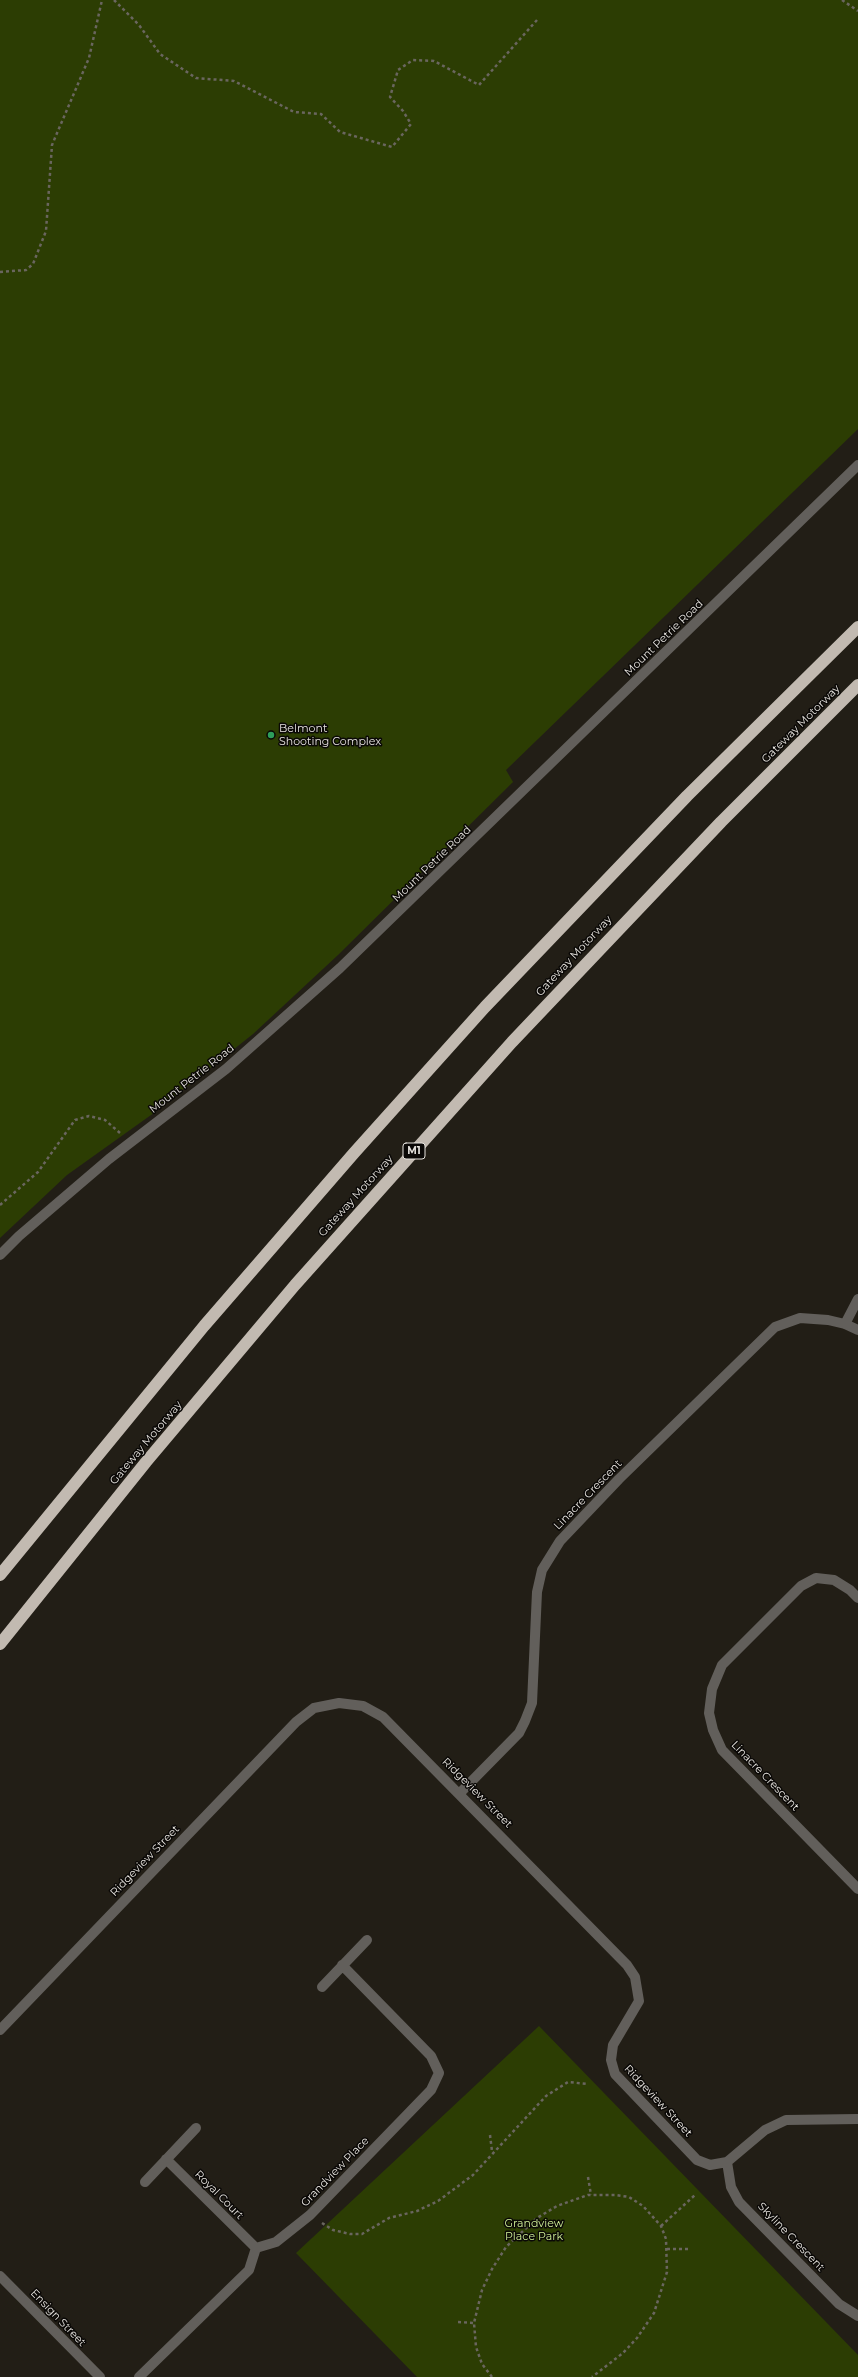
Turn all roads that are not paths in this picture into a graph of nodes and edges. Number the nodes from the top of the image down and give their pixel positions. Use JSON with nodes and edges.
{"nodes":[{"id":1,"x":858,"y":465,"type":"edge"},
{"id":2,"x":858,"y":627,"type":"edge"},
{"id":3,"x":858,"y":685,"type":"edge"},
{"id":4,"x":0,"y":1255,"type":"edge"},
{"id":5,"x":858,"y":1299,"type":"edge"},
{"id":6,"x":845,"y":1324,"type":"junction"},
{"id":7,"x":858,"y":1330,"type":"edge"},
{"id":8,"x":0,"y":1575,"type":"edge"},
{"id":9,"x":858,"y":1598,"type":"edge"},
{"id":10,"x":0,"y":1644,"type":"edge"},
{"id":11,"x":460,"y":1793,"type":"junction"},
{"id":12,"x":858,"y":1889,"type":"edge"},
{"id":13,"x":366,"y":1940,"type":"dead end"},
{"id":14,"x":342,"y":1965,"type":"junction"},
{"id":15,"x":322,"y":1987,"type":"dead end"},
{"id":16,"x":0,"y":2030,"type":"edge"},
{"id":17,"x":858,"y":2119,"type":"edge"},
{"id":18,"x":196,"y":2128,"type":"dead end"},
{"id":19,"x":166,"y":2159,"type":"junction"},
{"id":20,"x":727,"y":2162,"type":"junction"},
{"id":21,"x":145,"y":2182,"type":"dead end"},
{"id":22,"x":256,"y":2248,"type":"junction"},
{"id":23,"x":0,"y":2276,"type":"edge"},
{"id":24,"x":858,"y":2316,"type":"edge"},
{"id":25,"x":100,"y":2377,"type":"edge"},
{"id":26,"x":139,"y":2377,"type":"edge"}],
"edges":[{"from":1,"to":4,"type":"street","name":"Mount Petrie Road"},
{"from":2,"to":8,"type":"highway"},
{"from":3,"to":10,"type":"highway","name":"Gateway Motorway","number":"M1"},
{"from":5,"to":6,"type":"street"},
{"from":6,"to":7,"type":"street","name":"Linacre Crescent"},
{"from":6,"to":11,"type":"street","name":"Linacre Crescent"},
{"from":9,"to":12,"type":"street","name":"Linacre Crescent"},
{"from":11,"to":16,"type":"street","name":"Ridgeview Street"},
{"from":11,"to":20,"type":"street","name":"Ridgeview Street"},
{"from":13,"to":14,"type":"street"},
{"from":14,"to":15,"type":"street"},
{"from":14,"to":22,"type":"street","name":"Grandview Place"},
{"from":17,"to":20,"type":"street"},
{"from":18,"to":19,"type":"street"},
{"from":19,"to":21,"type":"street"},
{"from":19,"to":22,"type":"street","name":"Royal Court"},
{"from":20,"to":24,"type":"street","name":"Skyline Crescent"},
{"from":22,"to":26,"type":"street"},
{"from":23,"to":25,"type":"street","name":"Ensign Street"}]}
